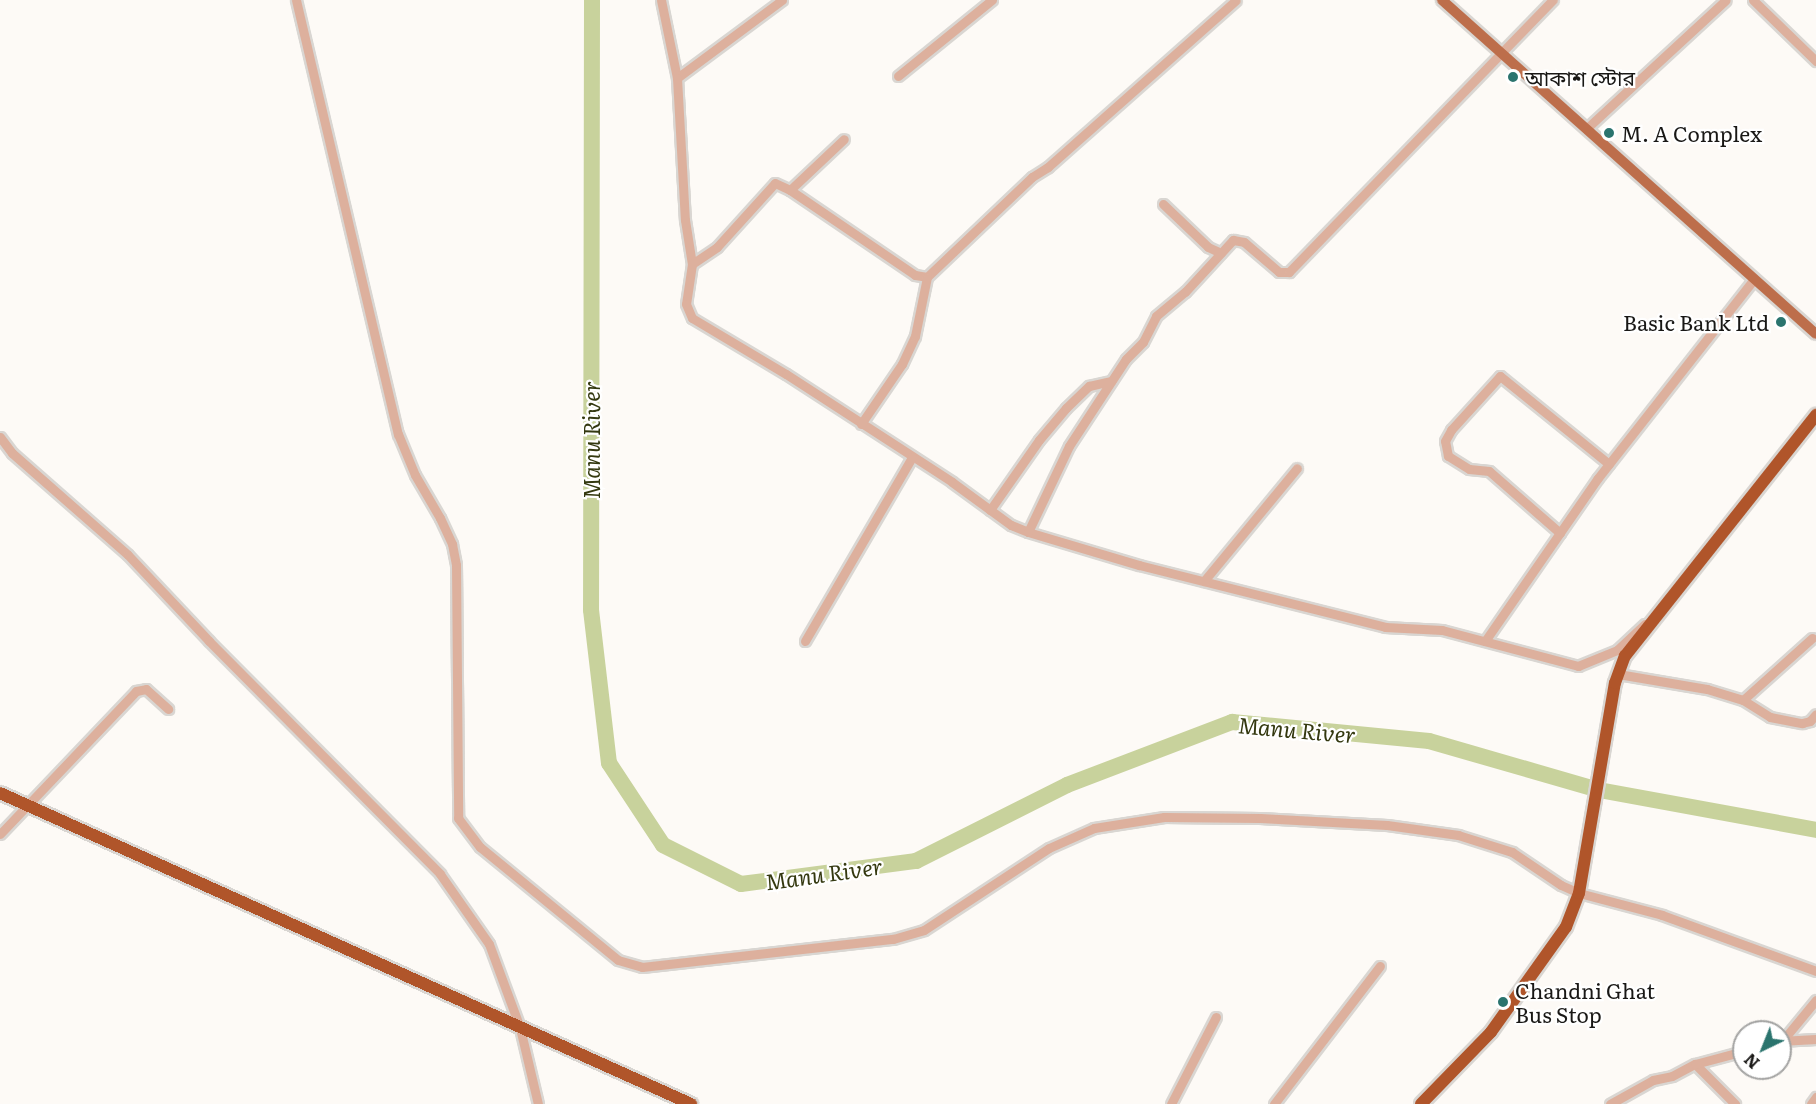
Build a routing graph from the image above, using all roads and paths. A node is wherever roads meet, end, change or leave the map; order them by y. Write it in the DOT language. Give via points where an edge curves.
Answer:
graph roads {
  1 [pos="296,0"];
  2 [pos="661,0"];
  3 [pos="782,0"];
  4 [pos="992,0"];
  5 [pos="1236,0"];
  6 [pos="1442,0"];
  7 [pos="1553,0"];
  8 [pos="1726,0"];
  9 [pos="1753,0"];
  10 [pos="1500,54"];
  11 [pos="1816,61"];
  12 [pos="898,76"];
  13 [pos="677,78"];
  14 [pos="1586,129"];
  15 [pos="844,139"];
  16 [pos="790,190"];
  17 [pos="1163,204"];
  18 [pos="1221,254"];
  19 [pos="692,264"];
  20 [pos="927,277"];
  21 [pos="1754,279"];
  22 [pos="1816,334"];
  23 [pos="1111,381"];
  24 [pos="1816,415"];
  25 [pos="861,424"];
  26 [pos="0,437"];
  27 [pos="912,456"];
  28 [pos="1609,464"];
  29 [pos="1297,468"];
  30 [pos="990,510"];
  31 [pos="1028,532"];
  32 [pos="1560,533"];
  33 [pos="1204,581"];
  34 [pos="1666,604"];
  35 [pos="1812,638"];
  36 [pos="805,641"];
  37 [pos="1485,641"];
  38 [pos="1617,678"];
  39 [pos="1743,700"];
  40 [pos="168,710"];
  41 [pos="1816,714"];
  42 [pos="0,793"];
  43 [pos="27,805"];
  44 [pos="0,834"];
  45 [pos="1579,893"];
  46 [pos="1380,966"];
  47 [pos="1816,971"];
  48 [pos="1816,1000"];
  49 [pos="1215,1017"];
  50 [pos="520,1028"];
  51 [pos="1792,1029"];
  52 [pos="1816,1039"];
  53 [pos="1792,1040"];
  54 [pos="1732,1054"];
  55 [pos="1695,1064"];
  56 [pos="1816,1098"];
  57 [pos="538,1104"];
  58 [pos="692,1104"];
  59 [pos="1171,1104"];
  60 [pos="1274,1104"];
  61 [pos="1421,1104"];
  62 [pos="1610,1104"];
  63 [pos="1735,1104"];
  64 [pos="1811,1104"];
  1 -- 45 [label="street" via="398,434 452,544 456,566 458,818 480,847 618,960 642,966 893,939 924,930 1049,848 1094,828 1164,817 1387,825 1458,835 1512,852"];
  2 -- 13 [label="street"];
  3 -- 13 [label="street"];
  4 -- 12 [label="street"];
  5 -- 20 [label="street" via="1032,177"];
  6 -- 10 [label="main road"];
  7 -- 10 [label="street"];
  8 -- 14 [label="street"];
  9 -- 11 [label="street"];
  10 -- 14 [label="main road"];
  10 -- 18 [label="street" via="1288,272 1279,272 1238,240 1233,240"];
  13 -- 19 [label="street"];
  14 -- 21 [label="main road"];
  15 -- 16 [label="street"];
  16 -- 19 [label="street" via="776,183 717,247"];
  16 -- 20 [label="street" via="915,275"];
  17 -- 18 [label="street" via="1208,247"];
  18 -- 23 [label="street" via="1156,316 1143,342"];
  19 -- 25 [label="street" via="686,304 692,318"];
  20 -- 25 [label="street" via="915,336 903,364"];
  21 -- 22 [label="main road"];
  21 -- 28 [label="street"];
  23 -- 30 [label="street" via="1089,386 1066,408 1038,440"];
  23 -- 31 [label="street" via="1069,446"];
  24 -- 34 [label="highway"];
  25 -- 27 [label="street"];
  26 -- 50 [label="street" via="12,453 128,555 440,874 489,944"];
  27 -- 30 [label="street"];
  27 -- 36 [label="street"];
  28 -- 32 [label="street"];
  28 -- 32 [label="street" via="1500,376 1451,430 1445,441 1448,456 1469,470 1489,471"];
  29 -- 33 [label="street"];
  30 -- 31 [label="street"];
  31 -- 33 [label="street"];
  32 -- 37 [label="street"];
  33 -- 37 [label="street" via="1385,627 1442,630"];
  34 -- 37 [label="street" via="1617,650 1578,666"];
  34 -- 38 [label="highway" via="1625,656"];
  35 -- 39 [label="street"];
  38 -- 39 [label="street" via="1707,689"];
  38 -- 45 [label="highway"];
  39 -- 41 [label="street" via="1770,717 1802,723"];
  40 -- 43 [label="street" via="146,689 136,691"];
  42 -- 43 [label="highway"];
  43 -- 44 [label="street"];
  43 -- 50 [label="highway"];
  45 -- 47 [label="street" via="1662,915"];
  45 -- 61 [label="highway" via="1566,927 1491,1032"];
  46 -- 60 [label="street"];
  48 -- 51 [label="street"];
  49 -- 59 [label="street"];
  50 -- 57 [label="street"];
  50 -- 58 [label="highway"];
  52 -- 53 [label="street"];
  54 -- 55 [label="street"];
  55 -- 62 [label="street" via="1633,1089"];
  55 -- 63 [label="street"];
  56 -- 64 [label="street"];
}
